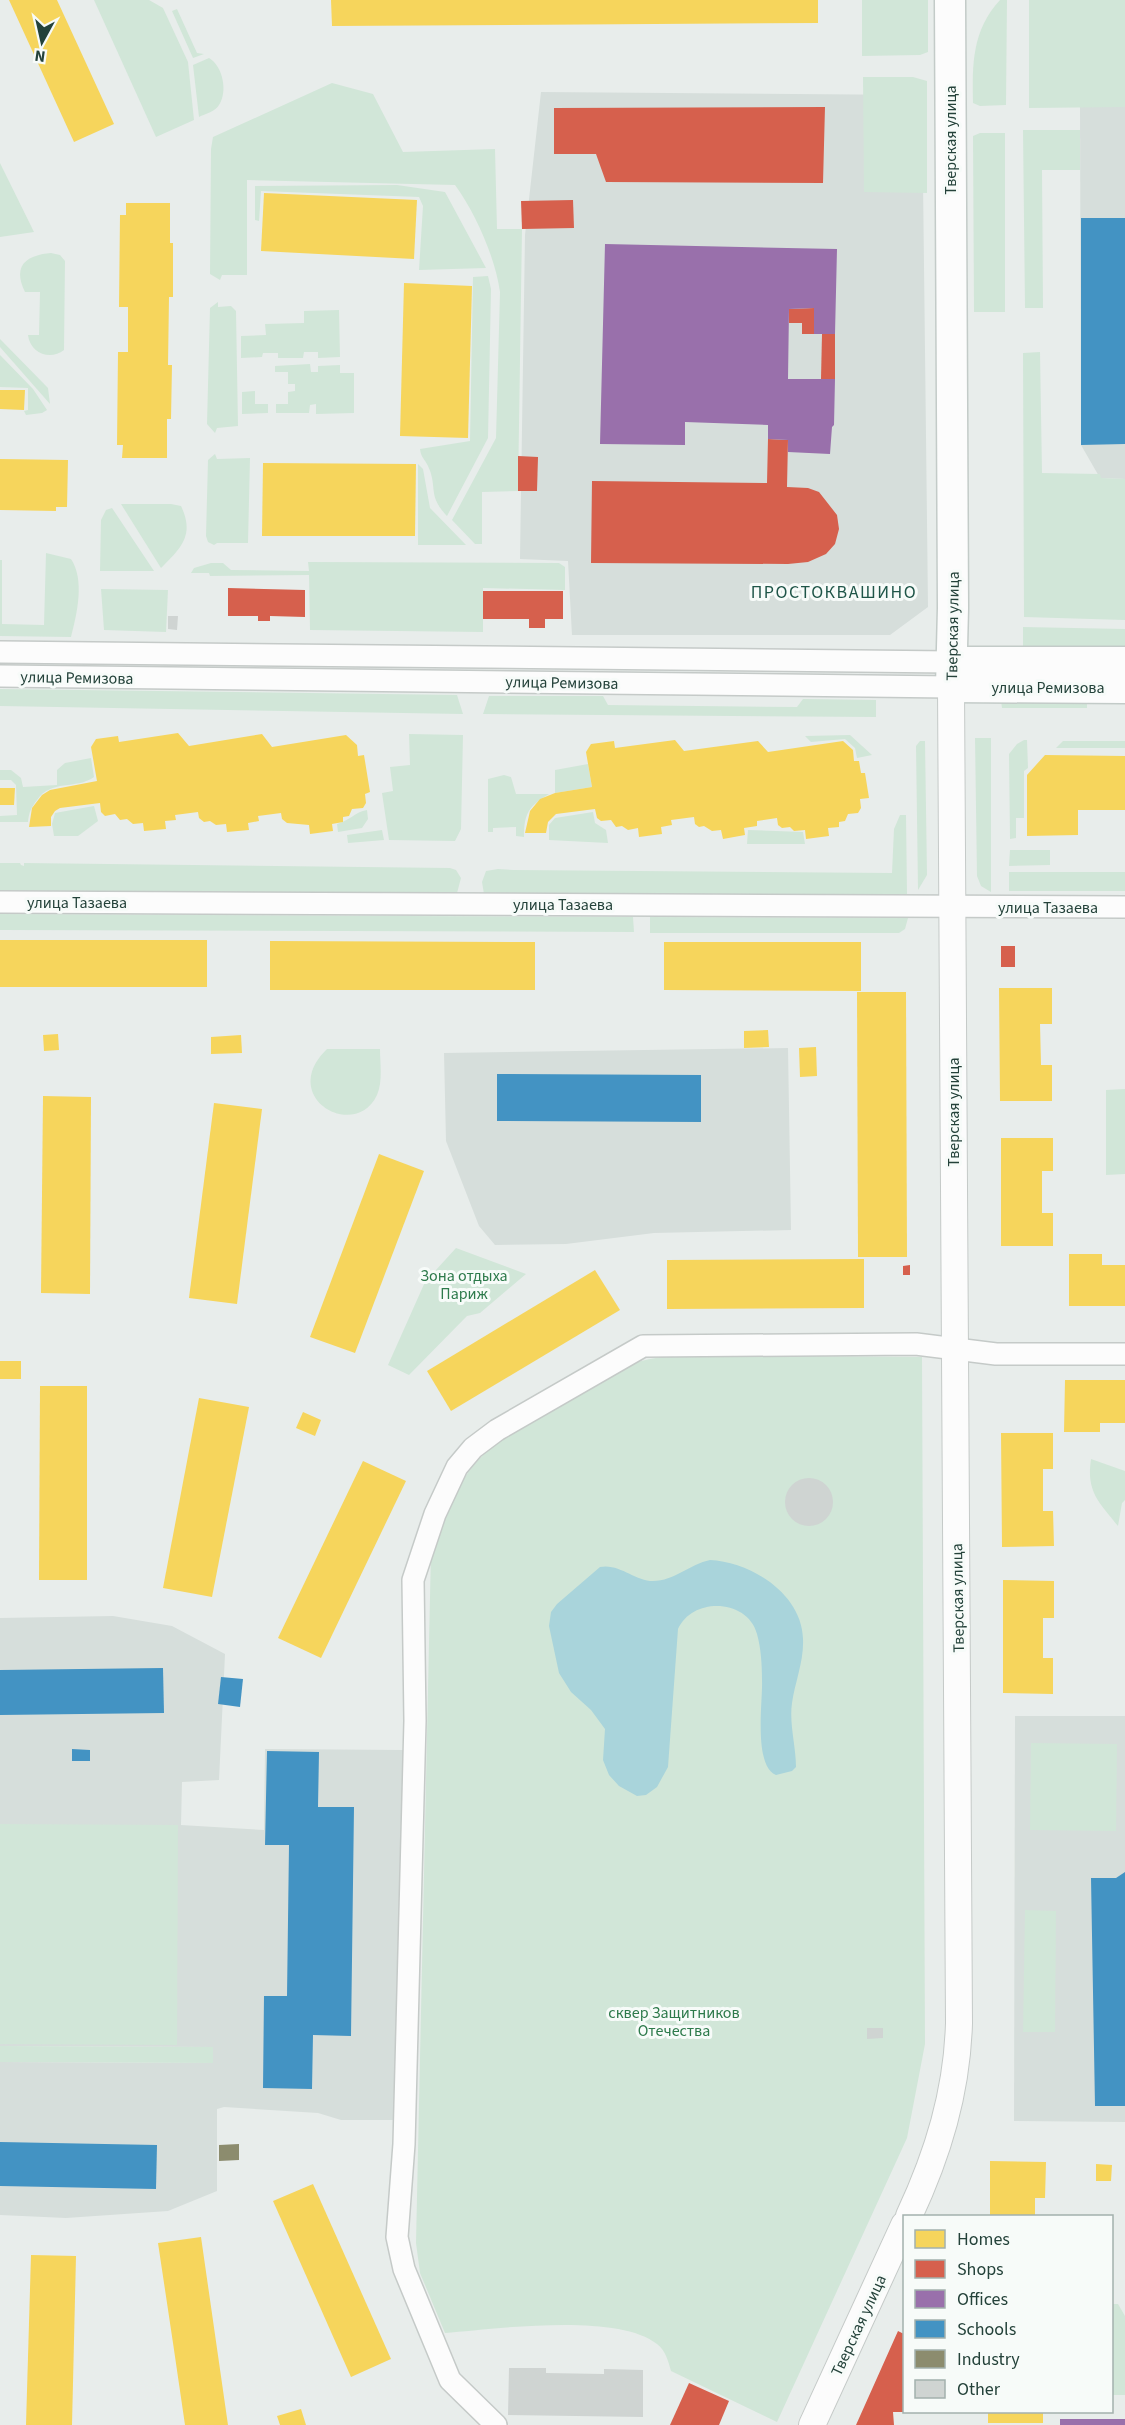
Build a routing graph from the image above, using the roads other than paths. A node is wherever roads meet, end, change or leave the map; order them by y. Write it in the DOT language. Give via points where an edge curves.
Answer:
graph roads {
  1 [pos="950,0"];
  2 [pos="0,652"];
  3 [pos="1125,662"];
  4 [pos="951,674"];
  5 [pos="0,676"];
  6 [pos="1125,688"];
  7 [pos="0,902"];
  8 [pos="952,906"];
  9 [pos="1125,907"];
  10 [pos="955,1349"];
  11 [pos="1125,1354"];
  12 [pos="910,2215"];
  13 [pos="903,2227"];
  14 [pos="496,2425"];
  15 [pos="812,2425"];
  1 -- 4 [label="main road, Тверская улица"];
  2 -- 4 [label="street, улица Ремизова"];
  3 -- 4 [label="main road, улица Ремизова"];
  4 -- 5 [label="street, улица Ремизова"];
  4 -- 6 [label="main road, улица Ремизова"];
  4 -- 8 [label="street, Тверская улица"];
  7 -- 8 [label="street, улица Тазаева"];
  8 -- 9 [label="street, улица Тазаева"];
  8 -- 10 [label="street, Тверская улица"];
  10 -- 11 [label="street" via="996,1354"];
  10 -- 12 [label="street, Тверская улица" via="958,2045 943,2130"];
  10 -- 14 [label="street" via="916,1344 643,1346 533,1408 473,1448 457,1467 435,1514 413,1580 416,1721 404,2144 397,2237 404,2269 450,2380"];
  13 -- 15 [label="street, Тверская улица"];
}
